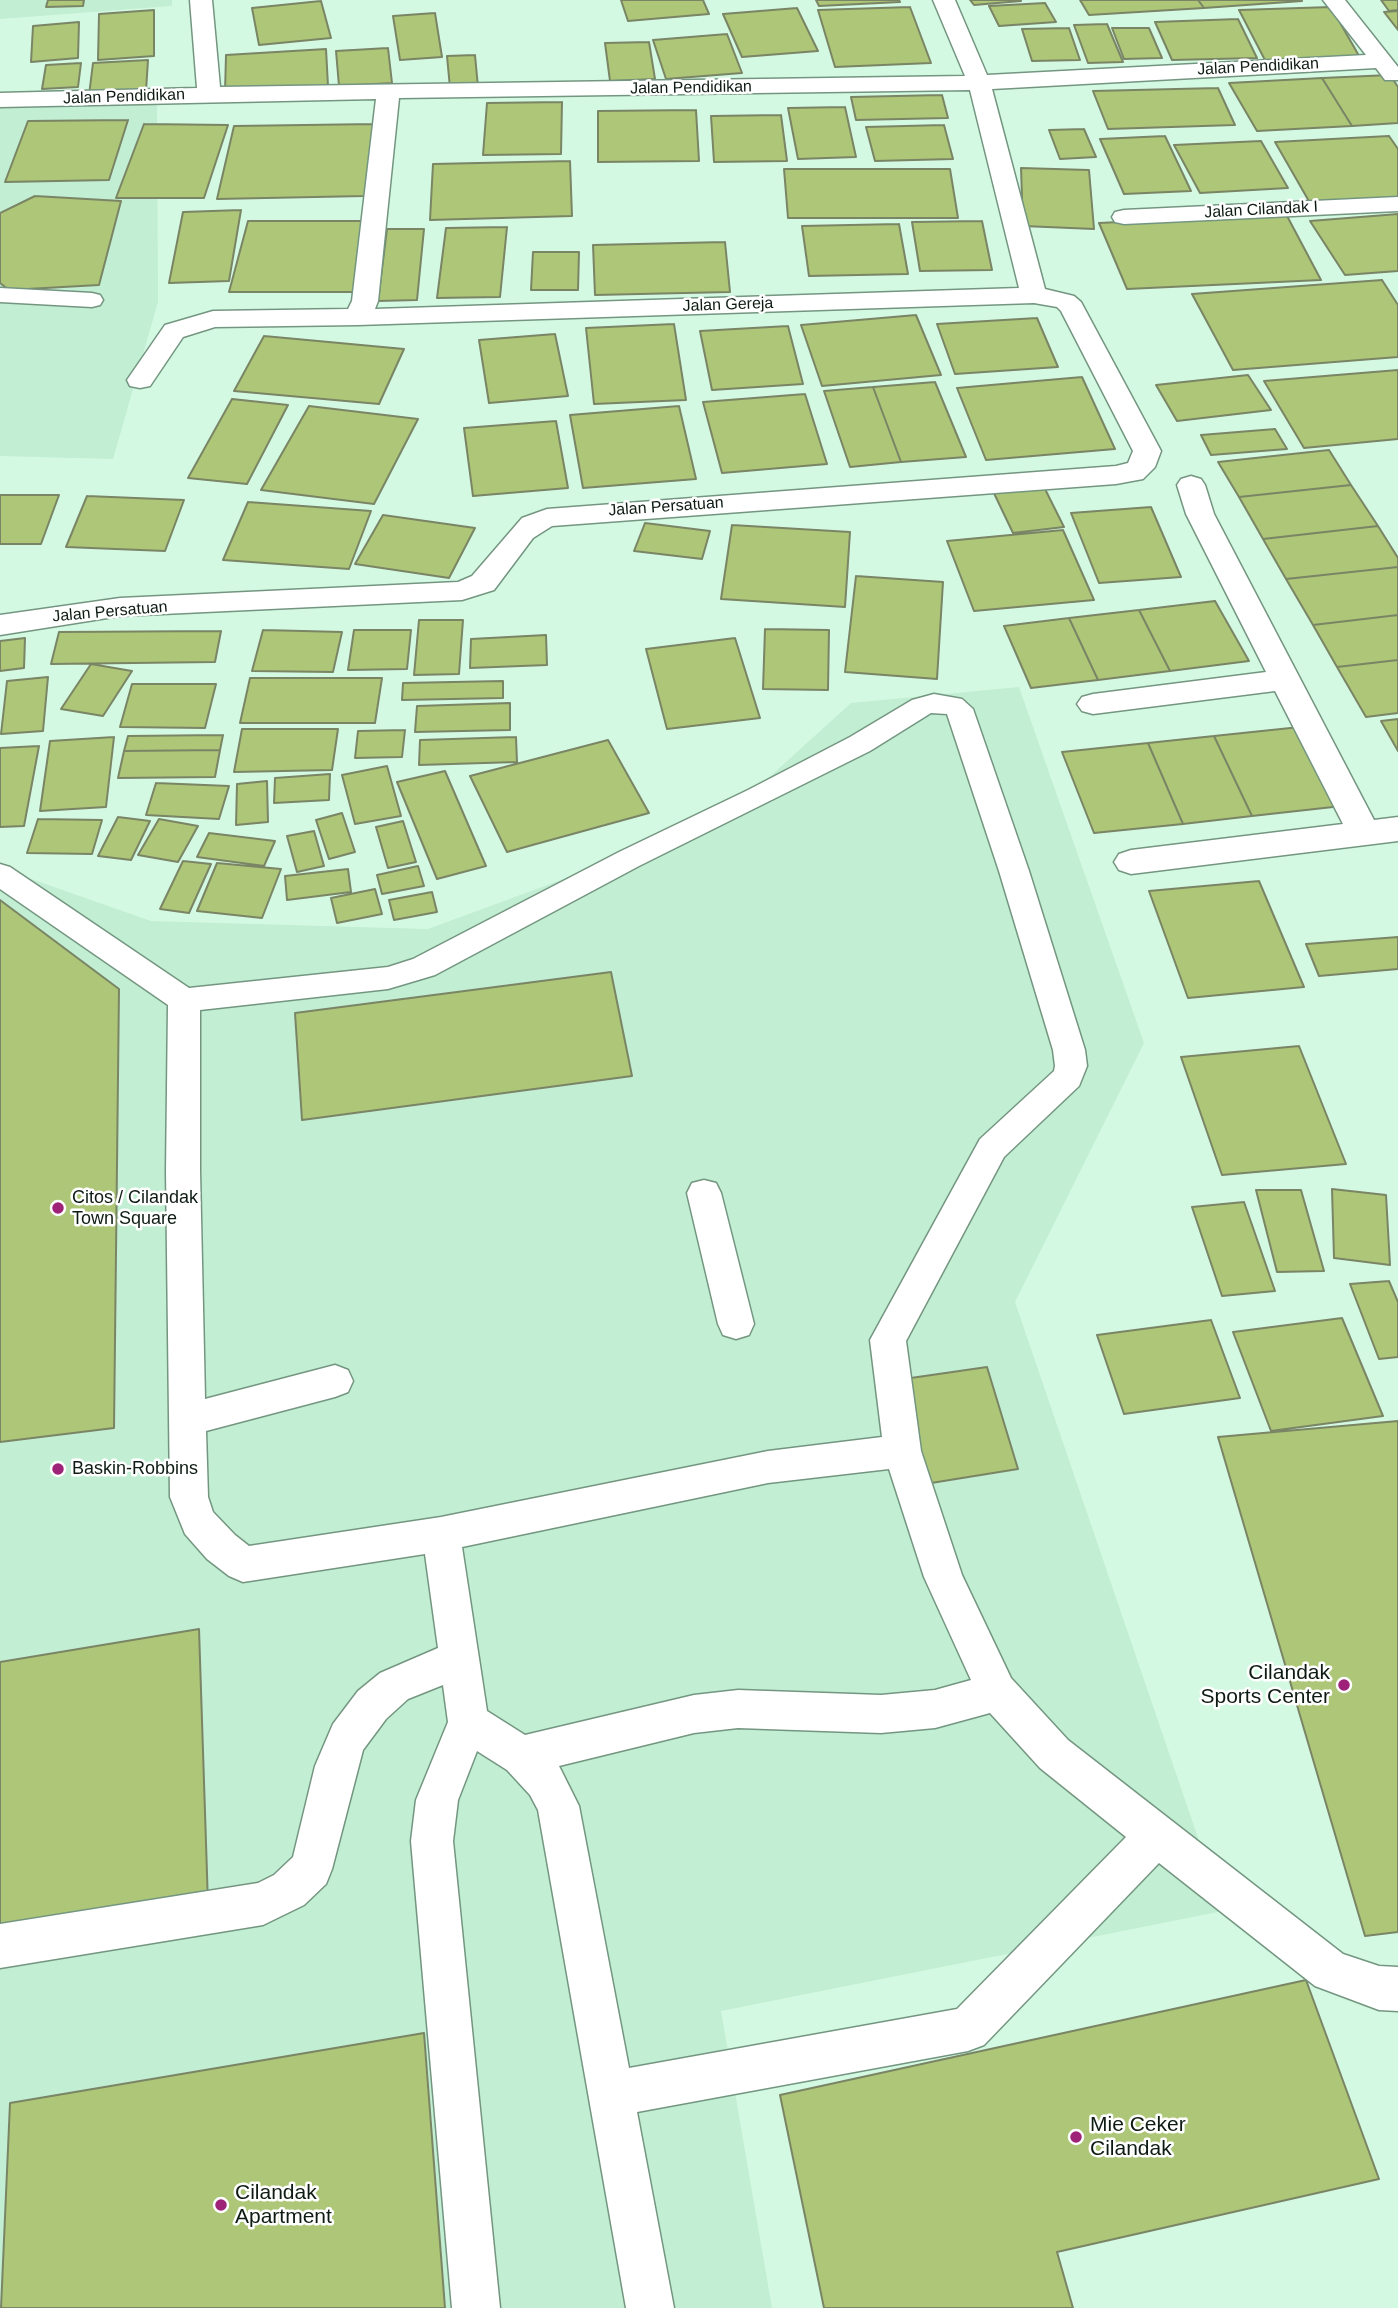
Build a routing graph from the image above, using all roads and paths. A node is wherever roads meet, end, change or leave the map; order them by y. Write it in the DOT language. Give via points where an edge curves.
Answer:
graph roads {
  1 [pos="201,0"];
  2 [pos="944,0"];
  3 [pos="1334,0"];
  4 [pos="1382,61"];
  5 [pos="1398,81"];
  6 [pos="979,82"];
  7 [pos="388,92"];
  8 [pos="209,94"];
  9 [pos="0,100"];
  10 [pos="1398,204"];
  11 [pos="1124,216"];
  12 [pos="0,295"];
  13 [pos="1034,295"];
  14 [pos="92,300"];
  15 [pos="358,317"];
  16 [pos="140,380"];
  17 [pos="1191,485"];
  18 [pos="0,625"];
  19 [pos="1283,680"];
  20 [pos="1093,704"];
  21 [pos="1398,829"];
  22 [pos="1364,832"];
  23 [pos="1131,862"];
  24 [pos="0,874"];
  25 [pos="184,1000"];
  26 [pos="704,1193"];
  27 [pos="736,1324"];
  28 [pos="335,1381"];
  29 [pos="187,1420"];
  30 [pos="902,1451"];
  31 [pos="441,1534"];
  32 [pos="460,1658"];
  33 [pos="997,1692"];
  34 [pos="468,1722"];
  35 [pos="521,1756"];
  36 [pos="1157,1835"];
  37 [pos="0,1946"];
  38 [pos="1398,1989"];
  39 [pos="610,2094"];
  40 [pos="477,2308"];
  41 [pos="650,2308"];
  1 -- 8 [label="street"];
  2 -- 6 [label="street"];
  3 -- 4 [label="street"];
  4 -- 5 [label="street"];
  4 -- 6 [label="street, Jalan Pendidikan"];
  6 -- 7 [label="street, Jalan Pendidikan"];
  6 -- 13 [label="street"];
  7 -- 8 [label="street, Jalan Pendidikan"];
  7 -- 15 [label="street" via="365,301"];
  8 -- 9 [label="street, Jalan Pendidikan"];
  10 -- 11 [label="street, Jalan Cilandak I"];
  12 -- 14 [label="lane"];
  13 -- 15 [label="street, Jalan Gereja"];
  13 -- 18 [label="street, Jalan Persatuan" via="1065,301 1072,307 1147,451 1141,467 1133,472 564,515 532,524 483,583 462,591 120,607"];
  15 -- 16 [label="street, Jalan Gereja" via="194,323 174,331"];
  17 -- 19 [label="street" via="1200,514"];
  19 -- 20 [label="street"];
  19 -- 22 [label="street"];
  21 -- 22 [label="street"];
  22 -- 23 [label="street"];
  24 -- 25 [label="lane"];
  25 -- 29 [label="lane"];
  25 -- 30 [label="lane" via="388,978 424,967 860,744 922,706 941,704 959,709 1014,872 1071,1066 1068,1077 992,1148 888,1340"];
  26 -- 27 [label="lane"];
  28 -- 29 [label="lane"];
  29 -- 31 [label="lane" via="188,1497 198,1522 243,1564"];
  30 -- 31 [label="lane" via="768,1467"];
  30 -- 33 [label="lane" via="943,1577"];
  31 -- 32 [label="lane"];
  32 -- 34 [label="lane"];
  32 -- 37 [label="lane" via="394,1686 372,1705 347,1738 311,1869 289,1890 263,1903"];
  33 -- 35 [label="lane" via="935,1709 881,1714 738,1709 694,1714"];
  33 -- 36 [label="lane" via="1054,1754"];
  34 -- 35 [label="lane"];
  34 -- 40 [label="lane" via="437,1800 432,1841"];
  35 -- 39 [label="lane" via="545,1781 558,1806"];
  36 -- 38 [label="lane" via="1330,1971 1379,1988"];
  36 -- 39 [label="lane" via="968,2029"];
  39 -- 41 [label="lane"];
}
